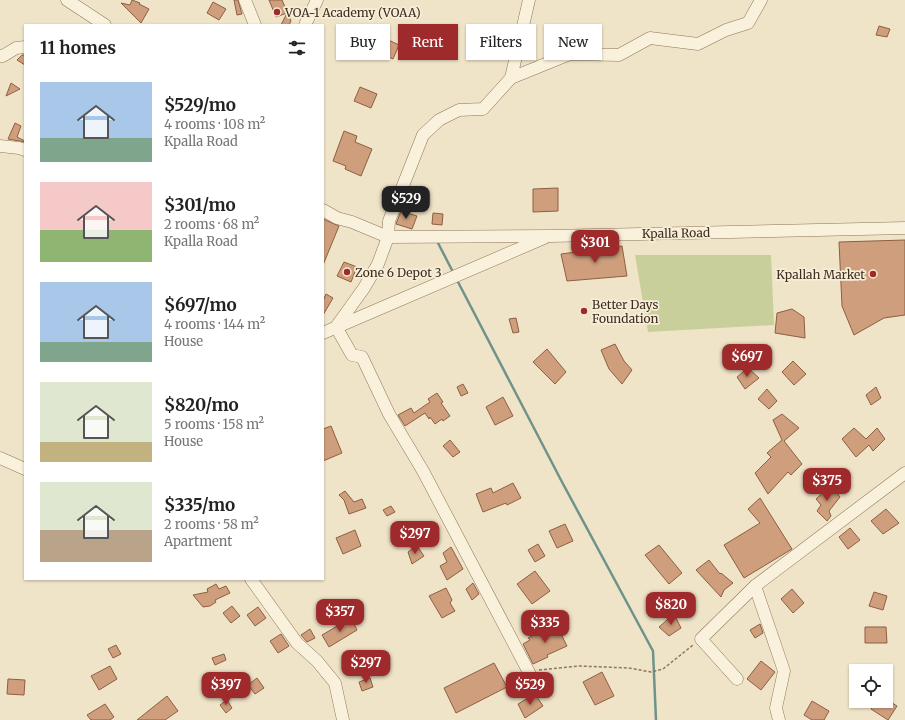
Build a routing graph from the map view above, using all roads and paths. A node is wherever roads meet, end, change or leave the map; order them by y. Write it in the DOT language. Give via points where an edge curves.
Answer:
graph roads {
  1 [pos="67,0"];
  2 [pos="245,0"];
  3 [pos="317,0"];
  4 [pos="529,0"];
  5 [pos="761,0"];
  6 [pos="103,24"];
  7 [pos="255,24"];
  8 [pos="305,24"];
  9 [pos="24,47"];
  10 [pos="0,56"];
  11 [pos="511,78"];
  12 [pos="0,146"];
  13 [pos="24,150"];
  14 [pos="324,211"];
  15 [pos="905,228"];
  16 [pos="550,236"];
  17 [pos="388,237"];
  18 [pos="336,327"];
  19 [pos="324,333"];
  20 [pos="0,458"];
  21 [pos="24,469"];
  22 [pos="905,473"];
  23 [pos="251,580"];
  24 [pos="755,586"];
  25 [pos="701,639"];
  26 [pos="530,676"];
  27 [pos="737,679"];
  28 [pos="344,720"];
  29 [pos="779,720"];
  1 -- 6 [label="street"];
  2 -- 7 [label="street"];
  3 -- 8 [label="street"];
  4 -- 11 [label="street"];
  5 -- 11 [label="street" via="748,23 726,30 698,44 650,38 619,55 570,54"];
  9 -- 10 [label="street"];
  11 -- 17 [label="street" via="483,109 459,110 439,120 424,135 389,221"];
  12 -- 13 [label="street"];
  14 -- 17 [label="street"];
  15 -- 16 [label="street, Kpalla Road"];
  16 -- 17 [label="street"];
  16 -- 18 [label="street, Kpalla Road"];
  17 -- 18 [label="street" via="378,264"];
  18 -- 19 [label="street, Kpalla Road"];
  18 -- 26 [label="street" via="352,355 362,357 389,414 423,471"];
  20 -- 21 [label="street"];
  22 -- 24 [label="street"];
  23 -- 28 [label="street" via="297,643 318,660 335,683"];
  24 -- 25 [label="street"];
  24 -- 29 [label="street" via="784,671 776,708"];
  25 -- 26 [label="path" via="663,669 651,672 629,668 579,666"];
  25 -- 27 [label="street"];
}
